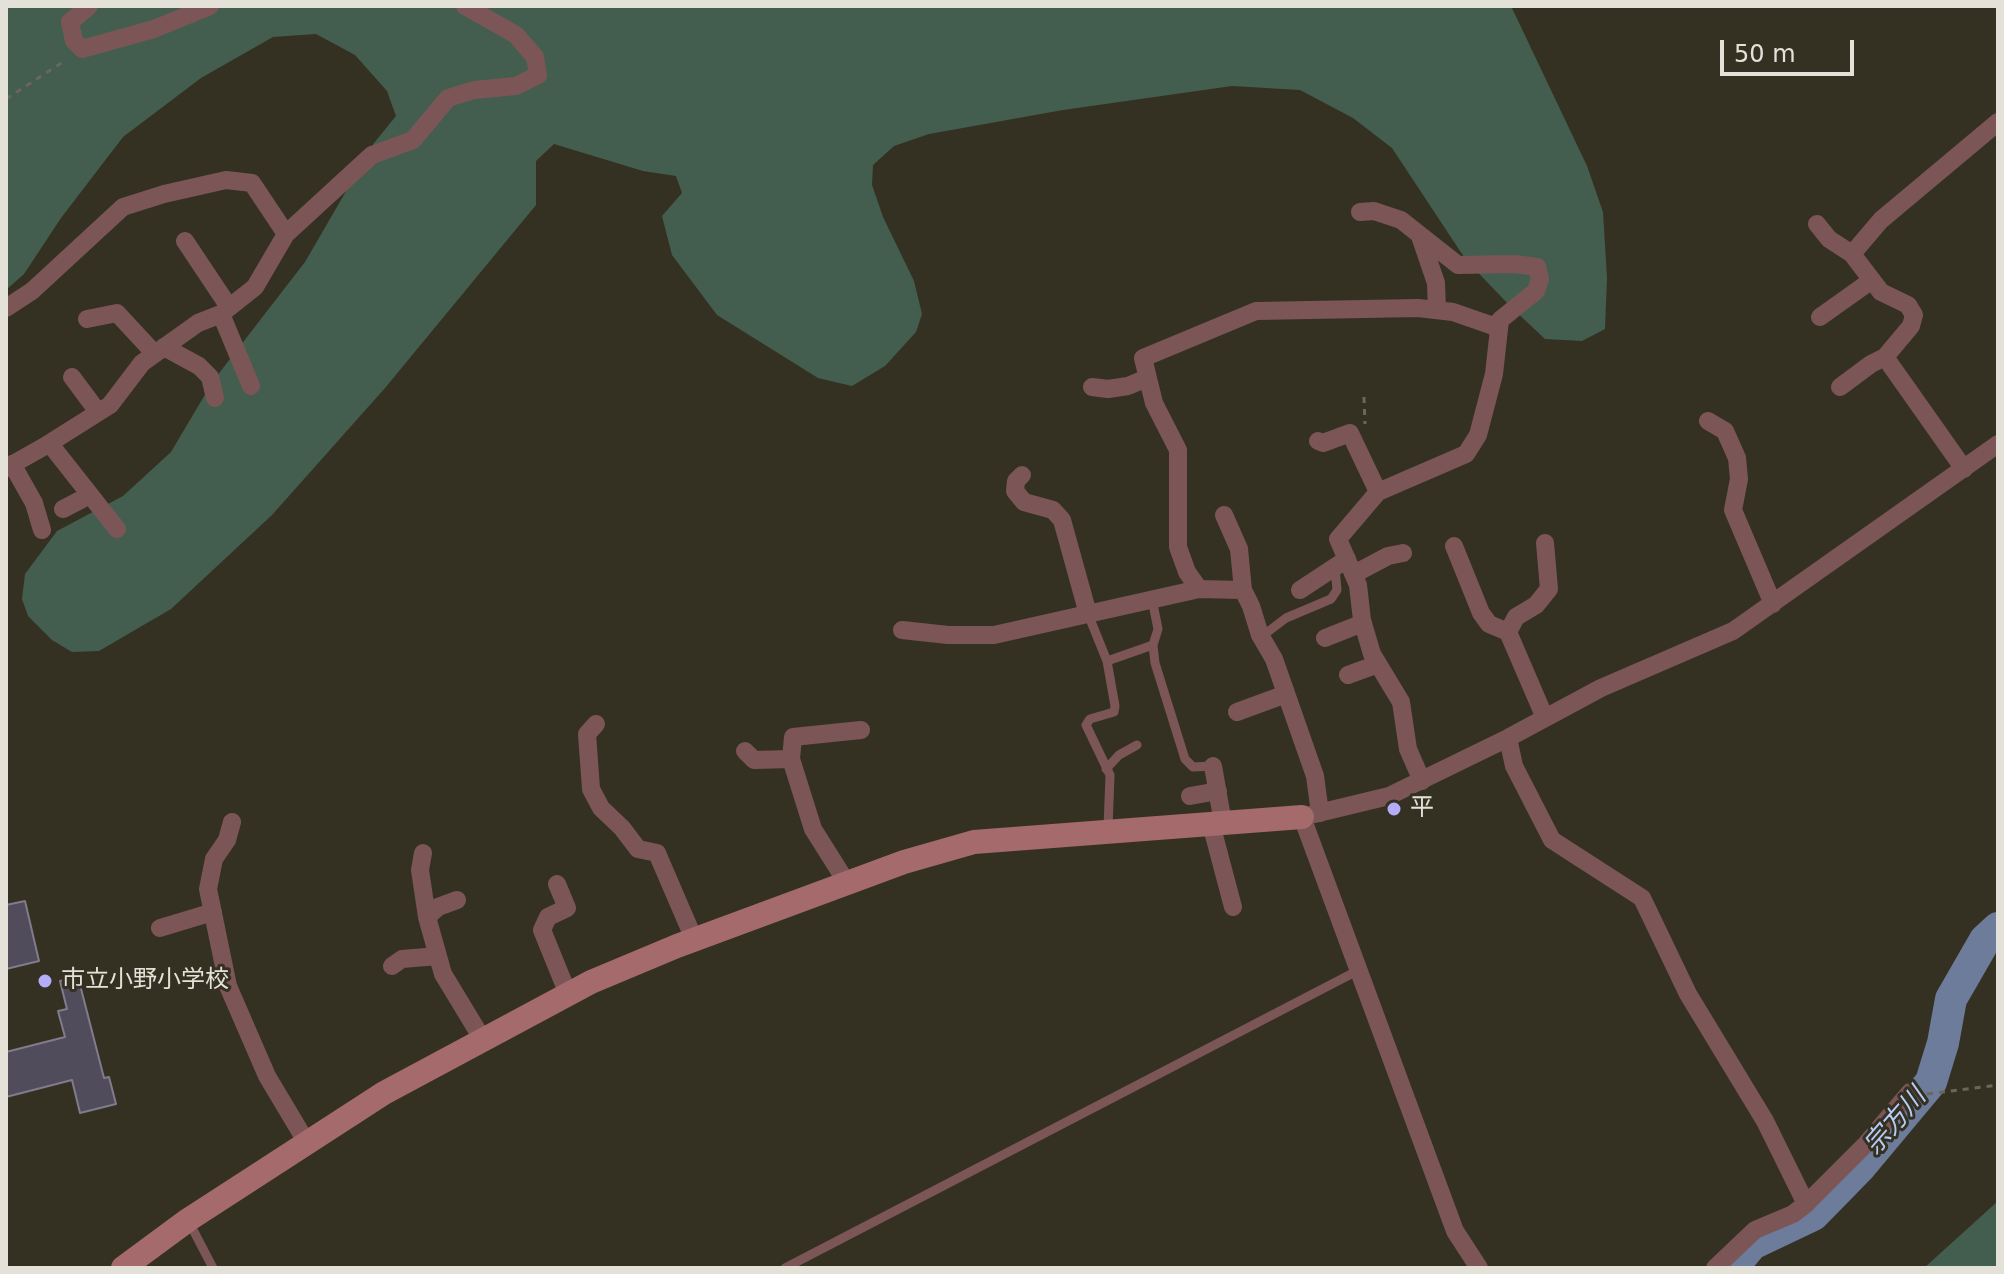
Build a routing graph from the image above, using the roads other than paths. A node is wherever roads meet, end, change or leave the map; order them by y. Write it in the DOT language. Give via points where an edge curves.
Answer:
graph roads {
  1 [pos="89,6"];
  2 [pos="210,6"];
  3 [pos="465,6"];
  4 [pos="1998,122"];
  5 [pos="1360,212"];
  6 [pos="1817,224"];
  7 [pos="286,234"];
  8 [pos="1419,234"];
  9 [pos="185,241"];
  10 [pos="1852,254"];
  11 [pos="1872,280"];
  12 [pos="6,308"];
  13 [pos="225,310"];
  14 [pos="1437,310"];
  15 [pos="1820,317"];
  16 [pos="87,319"];
  17 [pos="1499,328"];
  18 [pos="160,350"];
  19 [pos="1885,357"];
  20 [pos="72,377"];
  21 [pos="1147,378"];
  22 [pos="251,386"];
  23 [pos="1092,387"];
  24 [pos="1840,387"];
  25 [pos="215,398"];
  26 [pos="98,412"];
  27 [pos="1708,421"];
  28 [pos="1318,441"];
  29 [pos="50,444"];
  30 [pos="1998,444"];
  31 [pos="9,466"];
  32 [pos="1964,469"];
  33 [pos="1022,475"];
  34 [pos="1378,492"];
  35 [pos="90,495"];
  36 [pos="63,509"];
  37 [pos="1224,515"];
  38 [pos="117,529"];
  39 [pos="42,530"];
  40 [pos="1545,543"];
  41 [pos="1454,546"];
  42 [pos="1403,553"];
  43 [pos="1345,567"];
  44 [pos="1199,589"];
  45 [pos="1243,590"];
  46 [pos="1300,590"];
  47 [pos="1152,599"];
  48 [pos="1773,604"];
  49 [pos="1088,614"];
  50 [pos="1363,623"];
  51 [pos="902,630"];
  52 [pos="1508,632"];
  53 [pos="1261,637"];
  54 [pos="1325,638"];
  55 [pos="1153,645"];
  56 [pos="1107,661"];
  57 [pos="1378,664"];
  58 [pos="1348,675"];
  59 [pos="1286,694"];
  60 [pos="1237,712"];
  61 [pos="1545,718"];
  62 [pos="596,724"];
  63 [pos="861,730"];
  64 [pos="1508,738"];
  65 [pos="1137,745"];
  66 [pos="745,751"];
  67 [pos="791,759"];
  68 [pos="1213,766"];
  69 [pos="1106,769"];
  70 [pos="1422,781"];
  71 [pos="1218,791"];
  72 [pos="1190,796"];
  73 [pos="1311,815"];
  74 [pos="232,822"];
  75 [pos="1217,824"];
  76 [pos="1108,832"];
  77 [pos="423,853"];
  78 [pos="847,883"];
  79 [pos="557,884"];
  80 [pos="457,900"];
  81 [pos="1233,907"];
  82 [pos="213,912"];
  83 [pos="427,917"];
  84 [pos="160,928"];
  85 [pos="694,939"];
  86 [pos="438,956"];
  87 [pos="392,966"];
  88 [pos="1357,971"];
  89 [pos="568,994"];
  90 [pos="483,1040"];
  91 [pos="1910,1092"];
  92 [pos="307,1143"];
  93 [pos="1806,1204"];
  94 [pos="188,1220"];
  95 [pos="123,1268"];
  96 [pos="213,1268"];
  97 [pos="785,1268"];
  98 [pos="1479,1268"];
  99 [pos="1715,1268"];
  1 -- 2 [label="street" via="70,22 74,41 82,49"];
  3 -- 7 [label="street" via="516,35 535,57 538,75 516,86 448,98 413,140 372,155"];
  4 -- 10 [label="street" via="1881,220"];
  5 -- 8 [label="street" via="1401,220"];
  6 -- 10 [label="street"];
  7 -- 12 [label="street" via="252,183 226,180 164,194 123,207 32,291"];
  7 -- 13 [label="street" via="255,287"];
  8 -- 14 [label="street" via="1436,283"];
  8 -- 17 [label="street" via="1458,265 1537,267 1536,291 1500,320"];
  9 -- 13 [label="street"];
  10 -- 11 [label="street"];
  11 -- 15 [label="street"];
  11 -- 19 [label="street" via="1914,315"];
  13 -- 18 [label="street"];
  13 -- 22 [label="street"];
  14 -- 17 [label="street"];
  14 -- 21 [label="street" via="1256,311 1143,358"];
  16 -- 18 [label="street" via="117,313"];
  17 -- 34 [label="street" via="1494,374 1478,435 1466,454"];
  18 -- 25 [label="street" via="199,366 210,377"];
  18 -- 26 [label="street"];
  19 -- 24 [label="street"];
  19 -- 32 [label="street"];
  20 -- 26 [label="street"];
  21 -- 23 [label="street" via="1128,386"];
  21 -- 44 [label="street" via="1178,450 1178,547"];
  26 -- 29 [label="street"];
  27 -- 48 [label="street" via="1725,431 1737,458 1733,510"];
  28 -- 34 [label="street" via="1350,433"];
  29 -- 31 [label="street"];
  29 -- 35 [label="street"];
  30 -- 32 [label="street"];
  31 -- 39 [label="street" via="34,503"];
  32 -- 48 [label="street"];
  33 -- 49 [label="street" via="1015,491 1024,502 1053,510 1062,520"];
  34 -- 43 [label="street" via="1338,539"];
  35 -- 36 [label="street"];
  35 -- 38 [label="street"];
  37 -- 45 [label="street" via="1239,549"];
  40 -- 52 [label="street" via="1549,589 1516,617"];
  41 -- 52 [label="street" via="1481,613 1489,624"];
  42 -- 43 [label="street"];
  43 -- 46 [label="street"];
  43 -- 50 [label="street" via="1358,585"];
  43 -- 53 [label="lane" via="1331,599 1286,618"];
  44 -- 45 [label="street"];
  44 -- 47 [label="street"];
  45 -- 53 [label="street"];
  47 -- 49 [label="street"];
  47 -- 55 [label="lane" via="1158,629"];
  48 -- 61 [label="street" via="1733,631"];
  49 -- 51 [label="street" via="994,635"];
  49 -- 56 [label="lane"];
  50 -- 54 [label="street"];
  50 -- 57 [label="street"];
  52 -- 61 [label="street"];
  53 -- 59 [label="street"];
  55 -- 56 [label="lane"];
  55 -- 68 [label="lane" via="1185,759 1193,767"];
  56 -- 69 [label="lane" via="1114,712 1086,725"];
  57 -- 58 [label="street"];
  57 -- 70 [label="street" via="1401,702 1408,749"];
  59 -- 60 [label="street"];
  59 -- 73 [label="street" via="1315,776"];
  61 -- 64 [label="street"];
  62 -- 85 [label="street" via="587,734 591,789 638,849 657,853"];
  63 -- 67 [label="street" via="793,737"];
  64 -- 70 [label="street"];
  64 -- 93 [label="street" via="1514,766 1552,840 1642,898 1688,994 1765,1121"];
  65 -- 69 [label="lane"];
  66 -- 67 [label="street" via="754,760"];
  67 -- 78 [label="street" via="813,829"];
  68 -- 71 [label="street"];
  69 -- 76 [label="lane"];
  70 -- 73 [label="street" via="1389,796"];
  71 -- 72 [label="street"];
  71 -- 75 [label="street"];
  73 -- 75 [label="street"];
  73 -- 88 [label="street"];
  74 -- 82 [label="street" via="214,859 208,889"];
  75 -- 76 [label="street"];
  75 -- 81 [label="street"];
  76 -- 78 [label="street" via="974,842"];
  77 -- 83 [label="street" via="420,870"];
  78 -- 85 [label="street"];
  79 -- 89 [label="street" via="567,908 548,917 542,930"];
  80 -- 83 [label="street"];
  82 -- 84 [label="street"];
  82 -- 92 [label="street" via="228,986 267,1076"];
  83 -- 86 [label="street"];
  85 -- 89 [label="street"];
  86 -- 87 [label="street" via="402,959"];
  86 -- 90 [label="street" via="443,974"];
  88 -- 97 [label="lane"];
  88 -- 98 [label="street" via="1455,1231"];
  89 -- 90 [label="street"];
  90 -- 92 [label="street" via="384,1093"];
  91 -- 93 [label="street"];
  92 -- 94 [label="street"];
  93 -- 99 [label="street" via="1755,1230"];
  94 -- 95 [label="street"];
  94 -- 96 [label="lane"];
}
